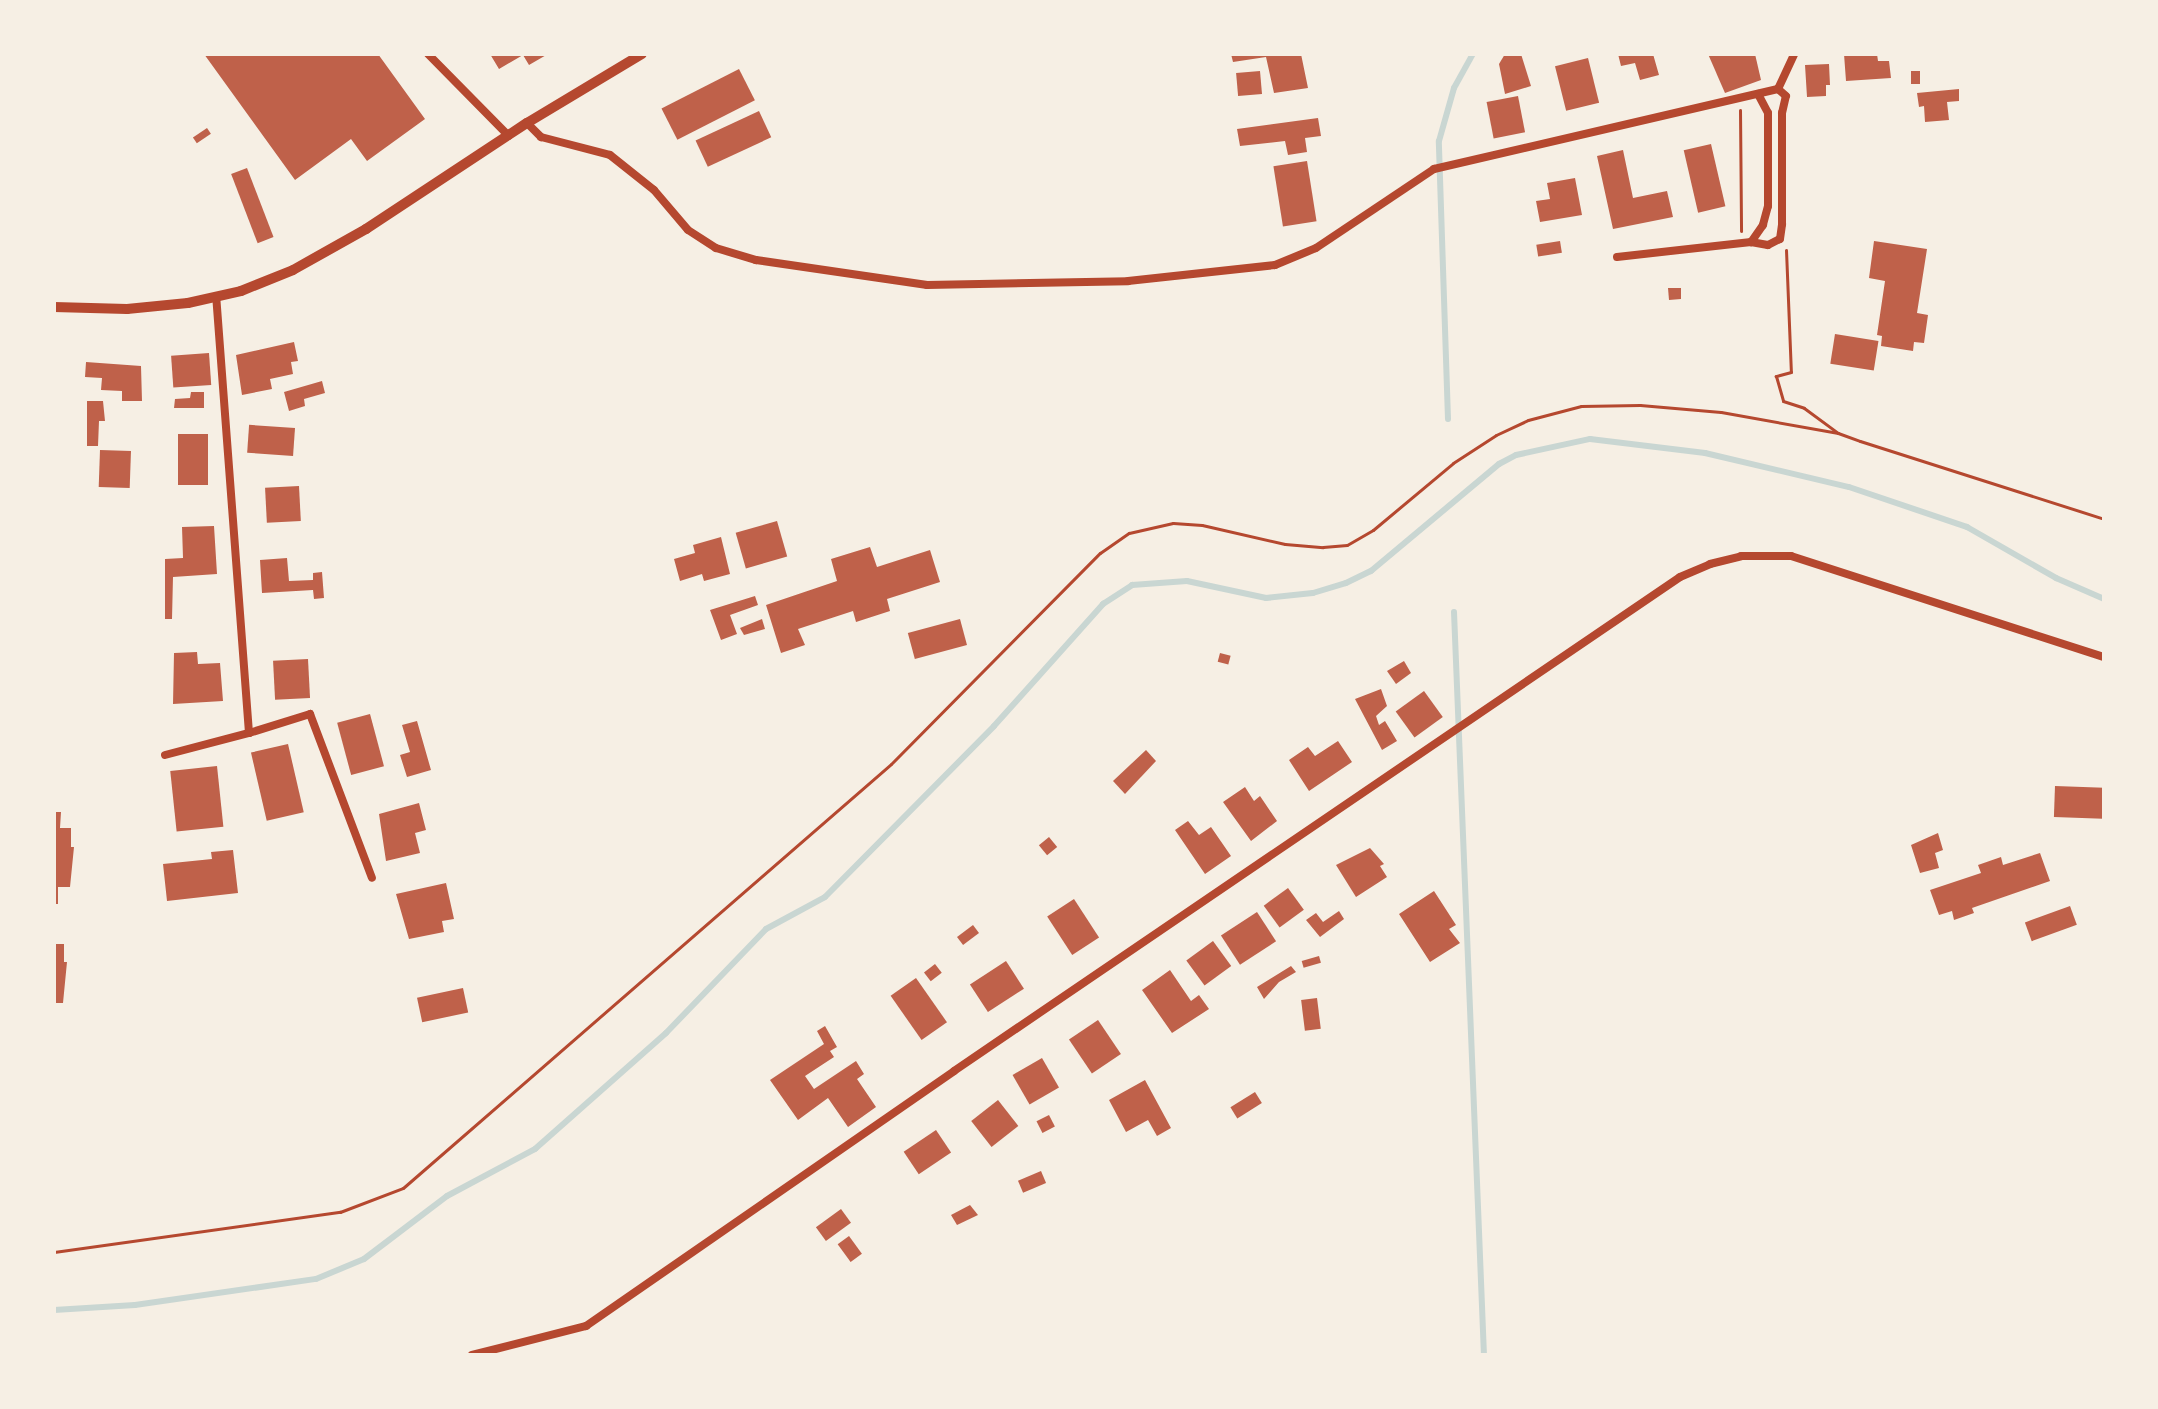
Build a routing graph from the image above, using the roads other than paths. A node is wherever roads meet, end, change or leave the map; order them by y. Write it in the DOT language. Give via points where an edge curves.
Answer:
graph roads {
  1 [pos="428,54"];
  2 [pos="642,54"];
  3 [pos="1794,54"];
  4 [pos="1778,89"];
  5 [pos="1758,94"];
  6 [pos="527,123"];
  7 [pos="509,136"];
  8 [pos="1751,242"];
  9 [pos="1617,257"];
  10 [pos="216,298"];
  11 [pos="54,307"];
  12 [pos="2104,657"];
  13 [pos="249,733"];
  14 [pos="165,755"];
  15 [pos="372,878"];
  16 [pos="472,1355"];
  1 -- 7 [label="street"];
  2 -- 6 [label="street"];
  3 -- 4 [label="street"];
  4 -- 5 [label="street"];
  4 -- 8 [label="street" via="1786,96 1780,239 1768,245"];
  5 -- 6 [label="street" via="1434,169 1316,248 1275,265 1128,281 927,285 789,266 716,248 688,230 621,162 596,149 541,137"];
  5 -- 8 [label="street" via="1768,113 1768,206"];
  6 -- 7 [label="street"];
  7 -- 10 [label="street" via="328,252"];
  8 -- 9 [label="street"];
  10 -- 11 [label="street" via="127,309"];
  10 -- 13 [label="street"];
  12 -- 16 [label="street" via="1791,556 1741,556 1680,577 586,1326"];
  13 -- 14 [label="street"];
  13 -- 15 [label="street" via="310,714"];
}
